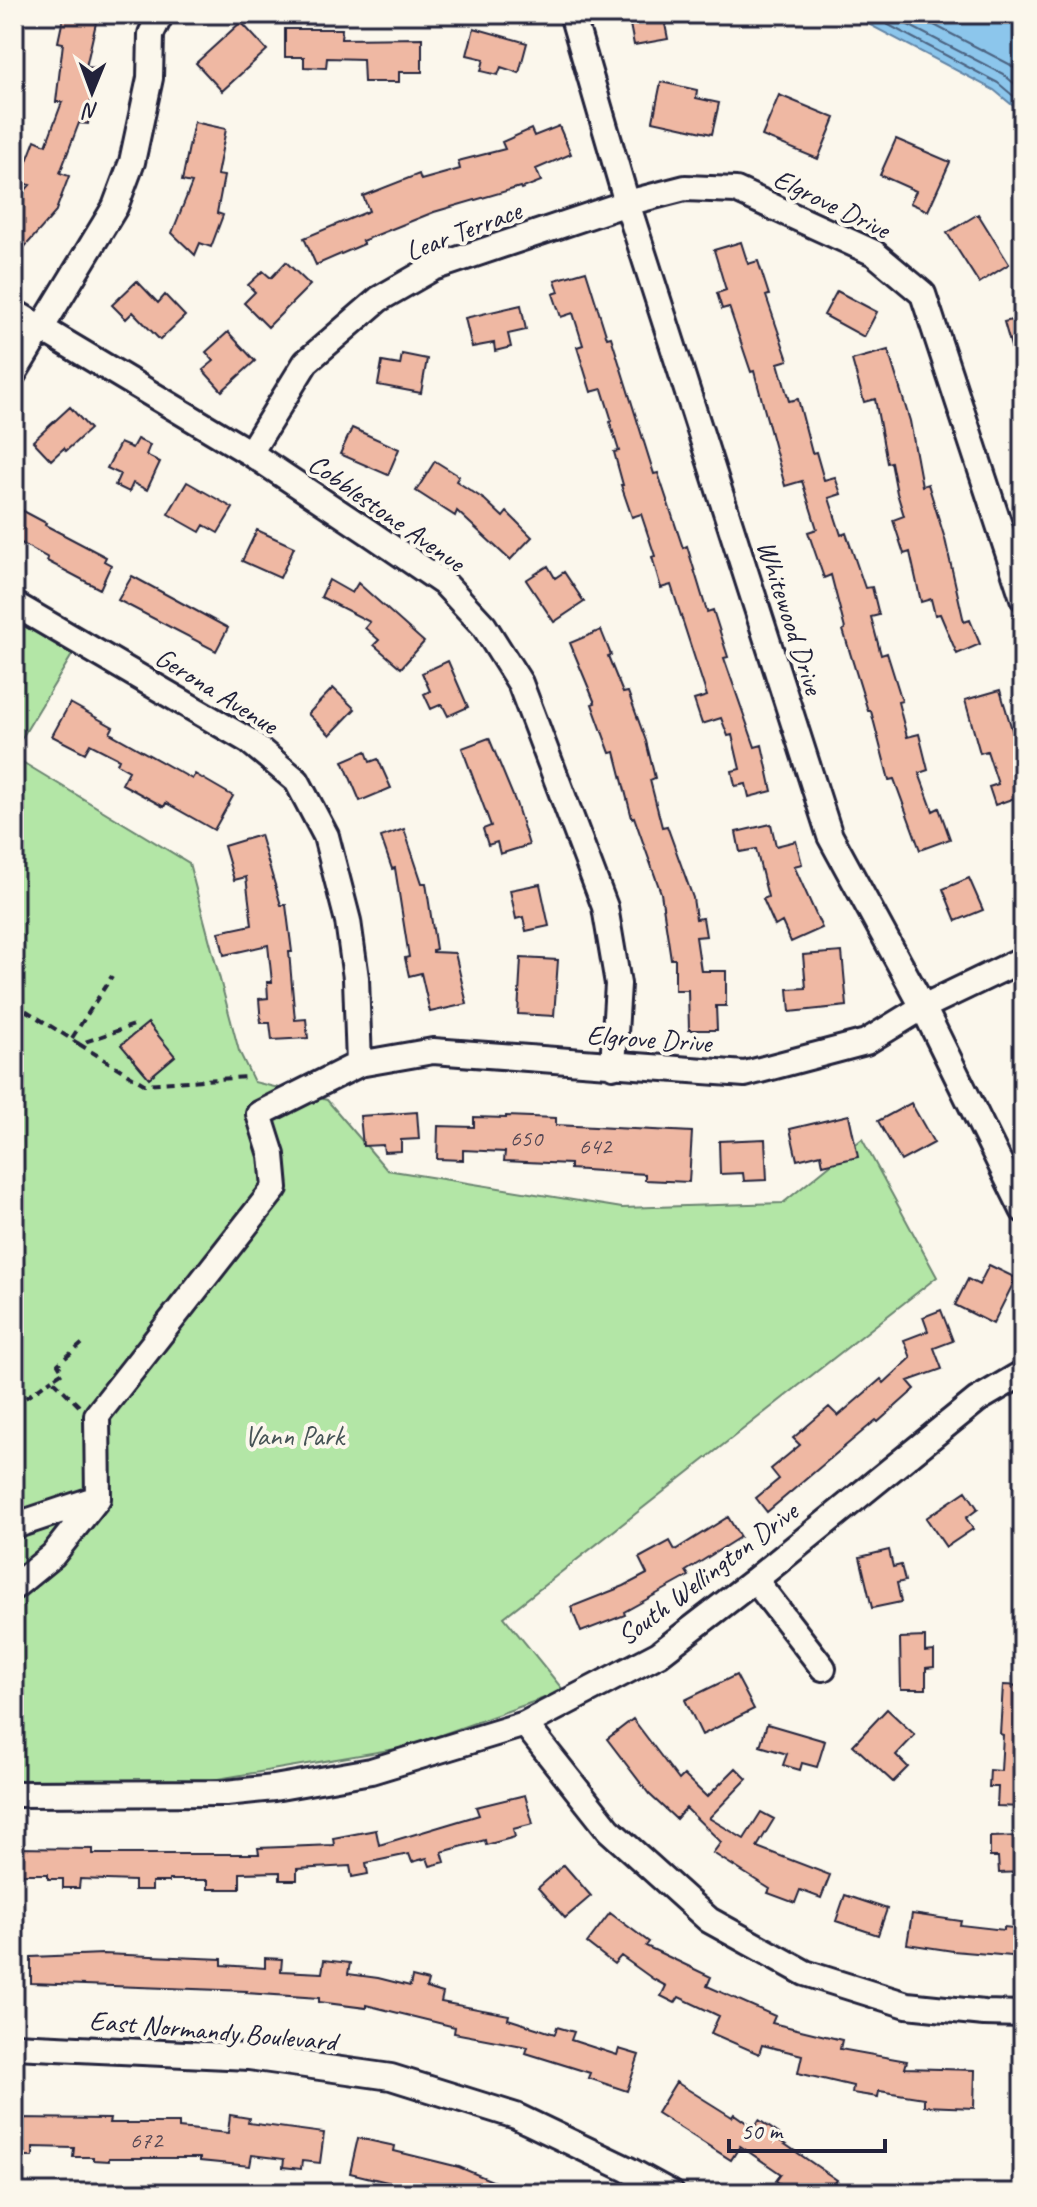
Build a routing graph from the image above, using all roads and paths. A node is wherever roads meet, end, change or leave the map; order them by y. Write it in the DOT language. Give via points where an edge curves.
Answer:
graph roads {
  1 [pos="161,14"];
  2 [pos="572,14"];
  3 [pos="627,203"];
  4 [pos="14,312"];
  5 [pos="42,329"];
  6 [pos="14,373"];
  7 [pos="250,453"];
  8 [pos="1023,598"];
  9 [pos="14,604"];
  10 [pos="1023,959"];
  11 [pos="112,976"];
  12 [pos="14,1003"];
  13 [pos="923,1007"];
  14 [pos="137,1024"];
  15 [pos="72,1038"];
  16 [pos="79,1044"];
  17 [pos="359,1064"];
  18 [pos="613,1066"];
  19 [pos="247,1077"];
  20 [pos="1023,1210"];
  21 [pos="83,1343"];
  22 [pos="1023,1373"];
  23 [pos="52,1379"];
  24 [pos="14,1406"];
  25 [pos="79,1406"];
  26 [pos="98,1498"];
  27 [pos="14,1526"];
  28 [pos="755,1580"];
  29 [pos="14,1587"];
  30 [pos="823,1668"];
  31 [pos="525,1724"];
  32 [pos="14,1794"];
  33 [pos="1023,2014"];
  34 [pos="14,2046"];
  35 [pos="671,2193"];
  1 -- 5 [label="street" via="151,34 150,78 132,162 115,207"];
  2 -- 3 [label="street, Whitewood Drive"];
  3 -- 7 [label="street, Lear Terrace" via="433,268 379,299 306,362"];
  3 -- 8 [label="street, Elgrove Drive" via="685,188 736,190 874,253 923,294"];
  3 -- 13 [label="street, Whitewood Drive" via="830,836"];
  4 -- 5 [label="street, Cobblestone Avenue"];
  5 -- 6 [label="street"];
  5 -- 7 [label="street, Cobblestone Avenue"];
  7 -- 18 [label="street, Cobblestone Avenue" via="445,584 484,626 520,683 605,907 618,984"];
  9 -- 17 [label="street, Gerona Avenue" via="249,741 297,781 326,836 348,921"];
  10 -- 13 [label="street, Elgrove Drive"];
  11 -- 15 [label="path"];
  12 -- 15 [label="path"];
  13 -- 18 [label="street, Elgrove Drive" via="866,1042 745,1074"];
  13 -- 20 [label="street, Whitewood Drive"];
  14 -- 16 [label="path"];
  15 -- 16 [label="path"];
  16 -- 19 [label="path" via="144,1084"];
  17 -- 18 [label="street, Elgrove Drive" via="433,1051"];
  17 -- 26 [label="street, Elgrove Drive" via="259,1114 272,1155 275,1188 97,1415"];
  21 -- 23 [label="path" via="58,1364 63,1372"];
  22 -- 28 [label="street, South Wellington Drive" via="977,1400"];
  23 -- 24 [label="path"];
  23 -- 25 [label="path"];
  26 -- 27 [label="street"];
  26 -- 29 [label="street" via="53,1555"];
  28 -- 30 [label="street"];
  28 -- 31 [label="street, South Wellington Drive" via="659,1654"];
  31 -- 32 [label="street, South Wellington Drive" via="371,1771 274,1788"];
  31 -- 33 [label="street" via="609,1830 709,1920 805,1973 907,2005"];
  34 -- 35 [label="street, East Normandy Boulevard" via="249,2057 391,2077 516,2116"];
}
